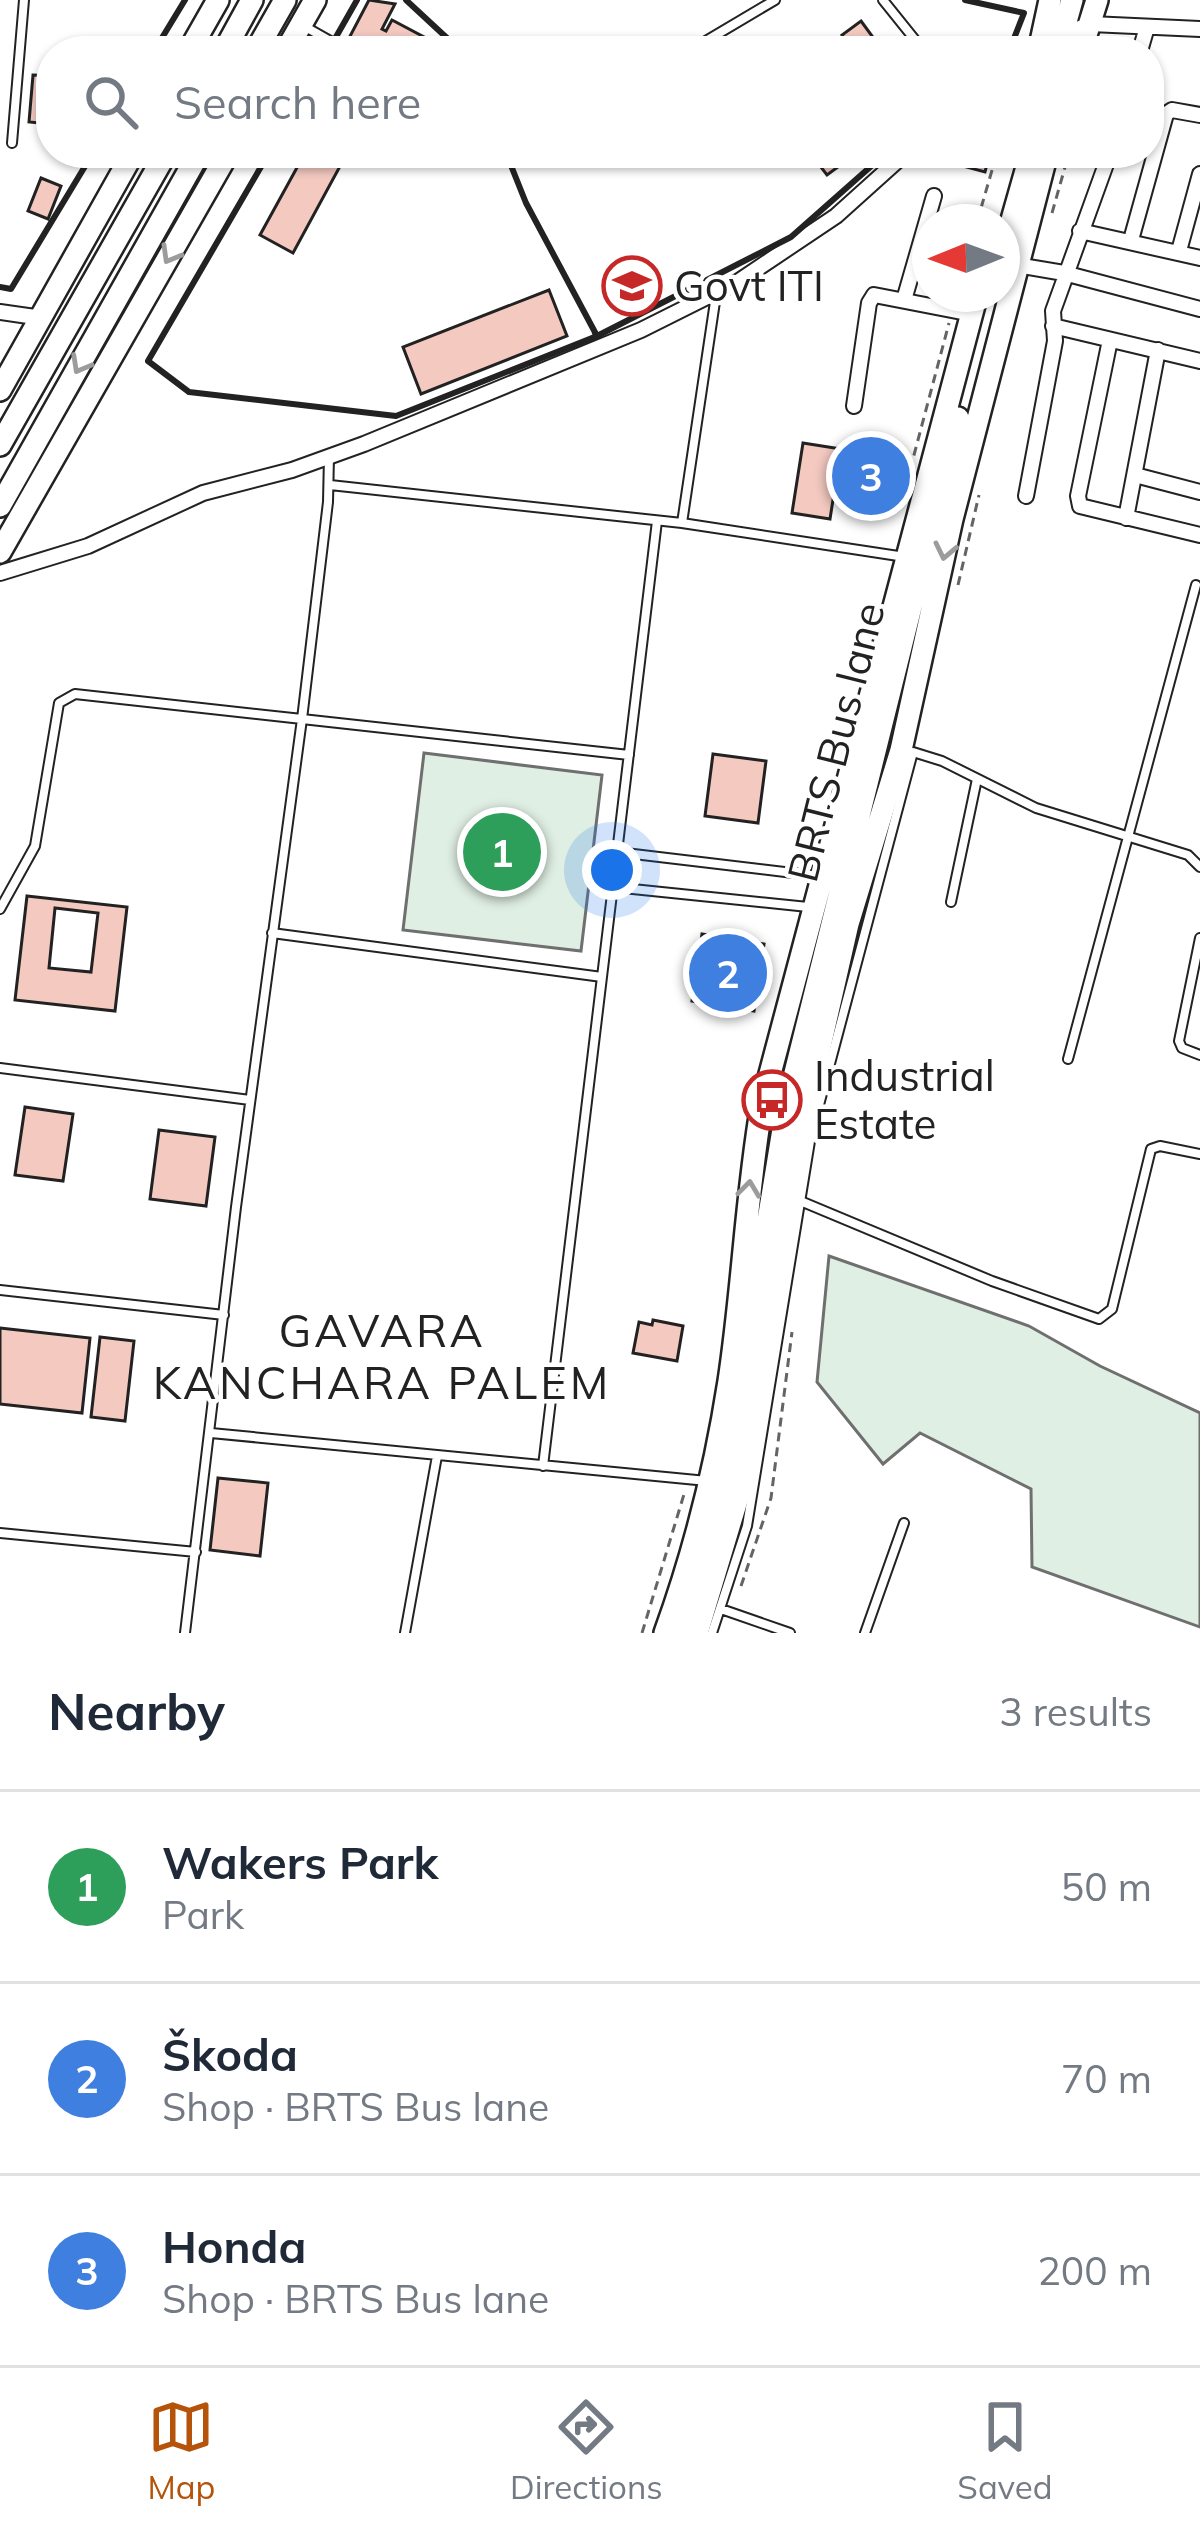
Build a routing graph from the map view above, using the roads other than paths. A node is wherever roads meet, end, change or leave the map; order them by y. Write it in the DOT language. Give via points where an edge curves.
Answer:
graph roads {
  1 [pos="24,0"];
  2 [pos="218,0"];
  3 [pos="252,0"];
  4 [pos="285,0"];
  5 [pos="315,0"];
  6 [pos="775,0"];
  7 [pos="883,0"];
  8 [pos="1050,0"];
  9 [pos="1072,0"];
  10 [pos="1096,0"];
  11 [pos="301,24"];
  12 [pos="1090,24"];
  13 [pos="1147,27"];
  14 [pos="1200,29"];
  15 [pos="198,36"];
  16 [pos="242,36"];
  17 [pos="250,36"];
  18 [pos="294,36"];
  19 [pos="322,36"];
  20 [pos="714,36"];
  21 [pos="912,36"];
  22 [pos="1047,36"];
  23 [pos="1052,36"];
  24 [pos="1066,36"];
  25 [pos="1086,36"];
  26 [pos="1144,36"];
  27 [pos="1200,115"];
  28 [pos="1164,121"];
  29 [pos="12,143"];
  30 [pos="125,168"];
  31 [pos="157,168"];
  32 [pos="191,168"];
  33 [pos="219,168"];
  34 [pos="889,168"];
  35 [pos="1012,168"];
  36 [pos="1028,168"];
  37 [pos="1042,168"];
  38 [pos="1104,168"];
  39 [pos="1151,168"];
  40 [pos="1200,174"];
  41 [pos="934,196"];
  42 [pos="1002,204"];
  43 [pos="1020,206"];
  44 [pos="1020,229"];
  45 [pos="1080,231"];
  46 [pos="1131,240"];
  47 [pos="1179,251"];
  48 [pos="1200,258"];
  49 [pos="1020,263"];
  50 [pos="1064,273"];
  51 [pos="716,294"];
  52 [pos="904,300"];
  53 [pos="912,300"];
  54 [pos="1200,309"];
  55 [pos="0,312"];
  56 [pos="973,312"];
  57 [pos="988,312"];
  58 [pos="998,312"];
  59 [pos="42,317"];
  60 [pos="1053,326"];
  61 [pos="1110,340"];
  62 [pos="1158,350"];
  63 [pos="1200,361"];
  64 [pos="0,390"];
  65 [pos="854,406"];
  66 [pos="0,445"];
  67 [pos="329,456"];
  68 [pos="1135,476"];
  69 [pos="330,485"];
  70 [pos="1200,492"];
  71 [pos="1026,496"];
  72 [pos="0,506"];
  73 [pos="1126,518"];
  74 [pos="657,520"];
  75 [pos="682,524"];
  76 [pos="1200,535"];
  77 [pos="0,551"];
  78 [pos="905,557"];
  79 [pos="0,573"];
  80 [pos="1196,585"];
  81 [pos="302,719"];
  82 [pos="629,755"];
  83 [pos="977,779"];
  84 [pos="1126,835"];
  85 [pos="617,852"];
  86 [pos="1200,867"];
  87 [pos="849,881"];
  88 [pos="613,887"];
  89 [pos="951,902"];
  90 [pos="0,909"];
  91 [pos="842,912"];
  92 [pos="272,933"];
  93 [pos="1200,938"];
  94 [pos="602,977"];
  95 [pos="1200,1055"];
  96 [pos="1068,1059"];
  97 [pos="0,1068"];
  98 [pos="250,1100"];
  99 [pos="1200,1154"];
  100 [pos="796,1200"];
  101 [pos="0,1290"];
  102 [pos="224,1315"];
  103 [pos="211,1432"];
  104 [pos="437,1456"];
  105 [pos="543,1466"];
  106 [pos="708,1481"];
  107 [pos="904,1523"];
  108 [pos="0,1533"];
  109 [pos="196,1552"];
  110 [pos="721,1609"];
  111 [pos="185,1633"];
  112 [pos="405,1633"];
  113 [pos="665,1633"];
  114 [pos="681,1633"];
  115 [pos="697,1633"];
  116 [pos="712,1633"];
  117 [pos="790,1633"];
  118 [pos="865,1633"];
  1 -- 29 [label="lane"];
  2 -- 15 [label="main road"];
  3 -- 16 [label="main road"];
  4 -- 17 [label="main road"];
  5 -- 11 [label="main road"];
  6 -- 20 [label="lane"];
  7 -- 21 [label="lane"];
  8 -- 22 [label="main road"];
  9 -- 23 [label="main road"];
  10 -- 12 [label="main road"];
  11 -- 18 [label="main road"];
  11 -- 19 [label="lane"];
  12 -- 13 [label="street"];
  12 -- 24 [label="street"];
  12 -- 25 [label="main road"];
  13 -- 14 [label="street"];
  13 -- 26 [label="street"];
  27 -- 28 [label="street" via="1172,110"];
  30 -- 59 [label="main road"];
  31 -- 66 [label="main road"];
  32 -- 72 [label="main road, one-way"];
  33 -- 77 [label="main road, one-way"];
  34 -- 51 [label="street" via="836,216"];
  35 -- 42 [label="main road"];
  36 -- 43 [label="main road"];
  37 -- 44 [label="main road"];
  38 -- 45 [label="street"];
  39 -- 46 [label="street"];
  40 -- 47 [label="street"];
  41 -- 52 [label="street"];
  45 -- 46 [label="street"];
  45 -- 50 [label="street"];
  46 -- 47 [label="street"];
  47 -- 48 [label="street"];
  49 -- 50 [label="street"];
  50 -- 54 [label="street"];
  50 -- 60 [label="street"];
  51 -- 67 [label="street"];
  51 -- 75 [label="lane"];
  52 -- 53 [label="street"];
  52 -- 65 [label="street" via="871,298"];
  55 -- 59 [label="street"];
  56 -- 78 [label="main road"];
  57 -- 87 [label="main road, BRTS Bus lane"];
  58 -- 87 [label="main road, one-way" via="901,750"];
  59 -- 64 [label="main road"];
  60 -- 61 [label="street"];
  60 -- 71 [label="street"];
  61 -- 62 [label="street"];
  61 -- 73 [label="street" via="1078,502"];
  62 -- 63 [label="street"];
  62 -- 68 [label="street"];
  67 -- 69 [label="lane"];
  67 -- 79 [label="street" via="203,493 88,546"];
  68 -- 70 [label="street"];
  68 -- 73 [label="street"];
  69 -- 74 [label="lane"];
  69 -- 81 [label="lane"];
  73 -- 76 [label="street"];
  74 -- 75 [label="lane"];
  74 -- 82 [label="lane"];
  75 -- 78 [label="lane"];
  78 -- 87 [label="main road"];
  80 -- 84 [label="lane"];
  81 -- 82 [label="lane"];
  81 -- 90 [label="lane" via="65,697 35,846"];
  81 -- 92 [label="lane"];
  82 -- 85 [label="lane"];
  83 -- 84 [label="lane" via="1047,813"];
  83 -- 87 [label="lane" via="913,752"];
  83 -- 89 [label="lane"];
  84 -- 86 [label="lane" via="1188,855"];
  84 -- 96 [label="lane"];
  85 -- 87 [label="lane"];
  85 -- 88 [label="lane"];
  87 -- 91 [label="main road"];
  87 -- 91 [label="main road"];
  88 -- 91 [label="lane"];
  88 -- 94 [label="lane"];
  91 -- 100 [label="main road" via="800,1134"];
  106 -- 91 [label="main road, one-way" via="729,1380 762,1104"];
  91 -- 114 [label="main road, BRTS Bus lane" via="787,1105 728,1464"];
  92 -- 94 [label="lane"];
  92 -- 98 [label="lane"];
  93 -- 95 [label="lane" via="1179,1041"];
  94 -- 105 [label="lane"];
  97 -- 98 [label="lane"];
  98 -- 102 [label="lane"];
  99 -- 100 [label="lane" via="1151,1149 1112,1309 1099,1318"];
  100 -- 110 [label="lane" via="747,1526"];
  100 -- 115 [label="main road" via="743,1480"];
  101 -- 102 [label="lane"];
  102 -- 103 [label="lane"];
  103 -- 104 [label="lane"];
  103 -- 109 [label="lane"];
  104 -- 105 [label="lane"];
  104 -- 112 [label="lane"];
  105 -- 106 [label="lane"];
  106 -- 113 [label="main road"];
  107 -- 118 [label="lane"];
  108 -- 109 [label="lane"];
  109 -- 111 [label="lane"];
  110 -- 116 [label="lane"];
  110 -- 117 [label="lane"];
}
